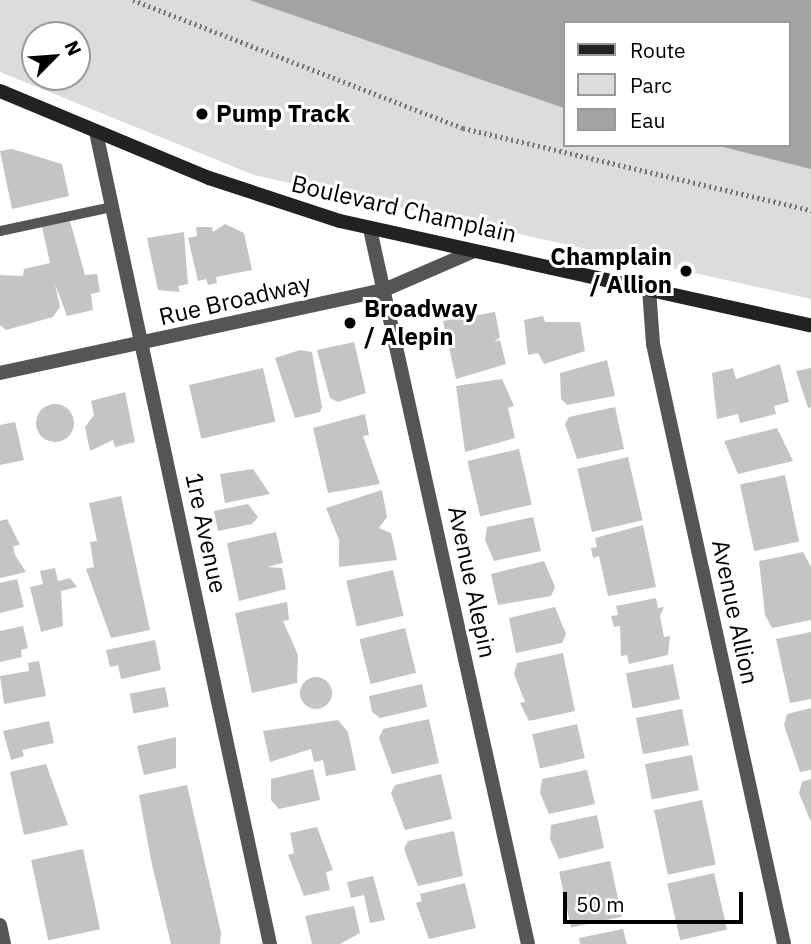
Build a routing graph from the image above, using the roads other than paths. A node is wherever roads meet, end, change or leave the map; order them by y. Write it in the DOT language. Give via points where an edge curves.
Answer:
graph roads {
  1 [pos="0,91"];
  2 [pos="96,132"];
  3 [pos="112,207"];
  4 [pos="370,229"];
  5 [pos="0,231"];
  6 [pos="474,251"];
  7 [pos="649,289"];
  8 [pos="384,290"];
  9 [pos="811,325"];
  10 [pos="142,344"];
  11 [pos="0,373"];
  12 [pos="0,925"];
  13 [pos="4,944"];
  14 [pos="270,944"];
  15 [pos="528,944"];
  16 [pos="784,944"];
  1 -- 2 [label="main road, Boulevard Champlain"];
  2 -- 3 [label="street, 1re Avenue"];
  2 -- 4 [label="main road, Boulevard Champlain" via="282,205"];
  3 -- 5 [label="lane"];
  3 -- 10 [label="street, 1re Avenue"];
  4 -- 6 [label="main road, Boulevard Champlain"];
  4 -- 8 [label="street, Avenue Alepin"];
  6 -- 7 [label="main road, Boulevard Champlain"];
  6 -- 8 [label="street, Rue Broadway"];
  7 -- 9 [label="main road, Boulevard Champlain"];
  7 -- 16 [label="street, Avenue Allion" via="653,344"];
  8 -- 10 [label="street, Rue Broadway"];
  8 -- 15 [label="street, Avenue Alepin"];
  10 -- 11 [label="street, Rue Broadway"];
  10 -- 14 [label="street, 1re Avenue"];
  12 -- 13 [label="street"];
}
